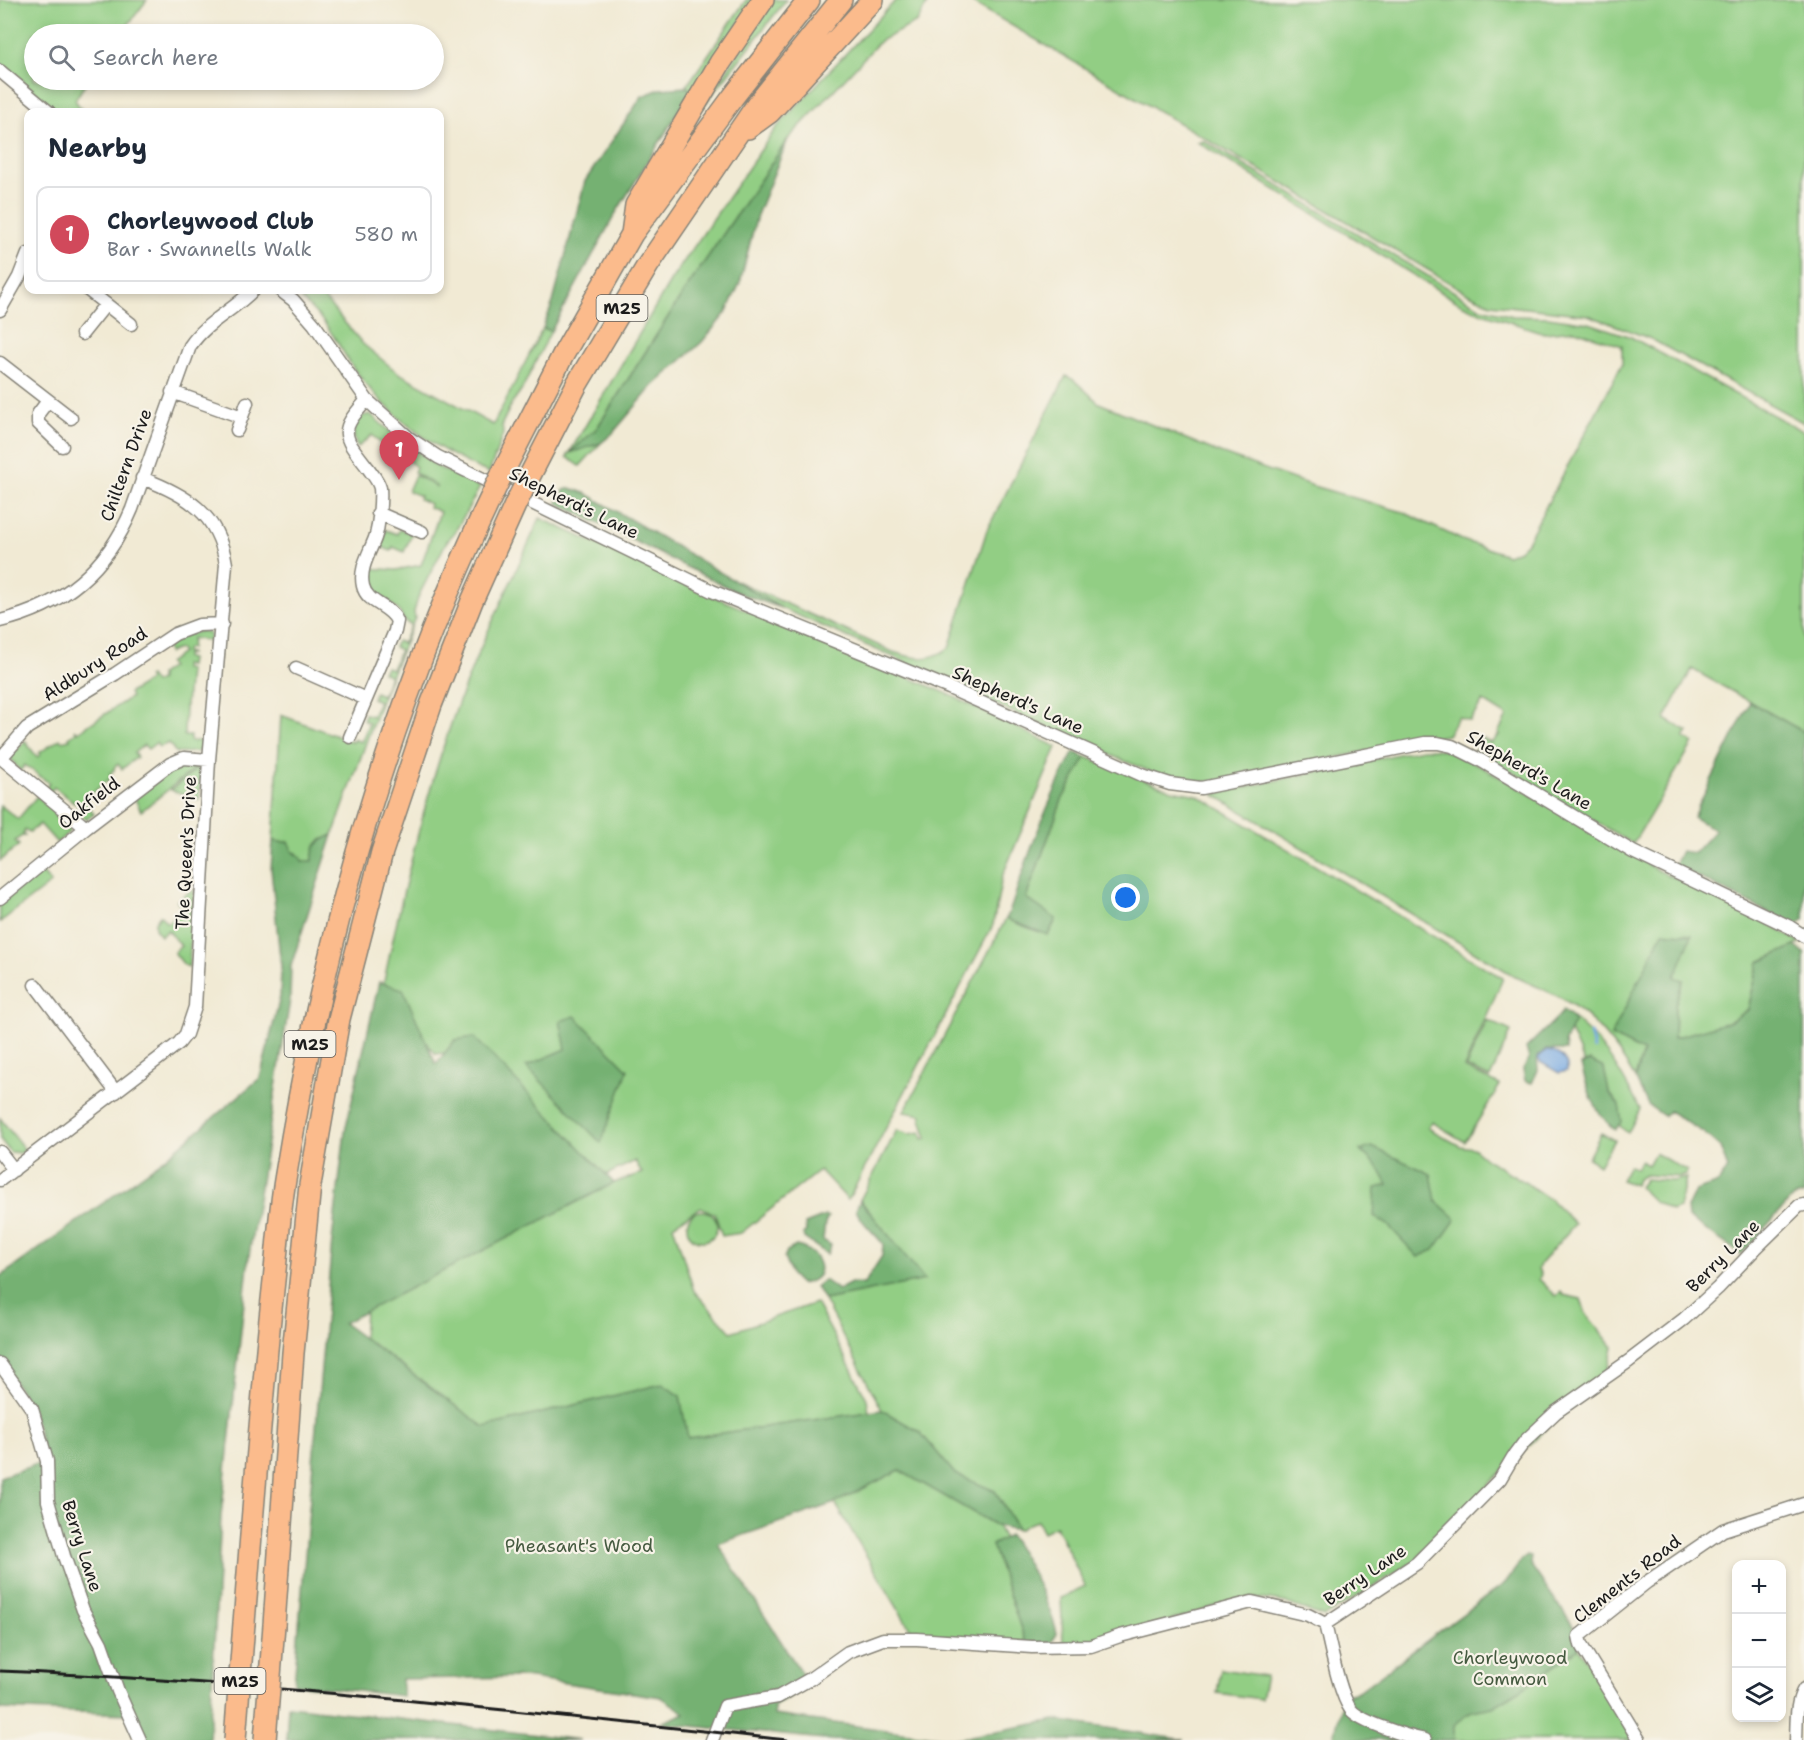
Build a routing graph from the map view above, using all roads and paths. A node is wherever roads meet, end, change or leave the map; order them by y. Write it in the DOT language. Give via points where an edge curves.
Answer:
graph roads {
  1 [pos="763,0"];
  2 [pos="809,0"];
  3 [pos="841,0"];
  4 [pos="873,0"];
  5 [pos="0,71"];
  6 [pos="44,108"];
  7 [pos="734,139"];
  8 [pos="632,234"];
  9 [pos="24,264"];
  10 [pos="93,294"];
  11 [pos="249,294"];
  12 [pos="285,294"];
  13 [pos="106,304"];
  14 [pos="0,310"];
  15 [pos="131,324"];
  16 [pos="82,334"];
  17 [pos="0,363"];
  18 [pos="172,392"];
  19 [pos="368,400"];
  20 [pos="47,402"];
  21 [pos="247,403"];
  22 [pos="242,417"];
  23 [pos="71,418"];
  24 [pos="237,430"];
  25 [pos="62,446"];
  26 [pos="142,478"];
  27 [pos="378,513"];
  28 [pos="422,532"];
  29 [pos="0,621"];
  30 [pos="222,624"];
  31 [pos="296,668"];
  32 [pos="366,699"];
  33 [pos="350,736"];
  34 [pos="0,758"];
  35 [pos="209,760"];
  36 [pos="86,828"];
  37 [pos="0,898"];
  38 [pos="1804,936"];
  39 [pos="35,985"];
  40 [pos="116,1092"];
  41 [pos="0,1152"];
  42 [pos="14,1170"];
  43 [pos="0,1180"];
  44 [pos="1804,1205"];
  45 [pos="0,1364"];
  46 [pos="1804,1504"];
  47 [pos="1325,1624"];
  48 [pos="1804,1689"];
  49 [pos="140,1740"];
  50 [pos="235,1740"];
  51 [pos="265,1740"];
  52 [pos="712,1740"];
  53 [pos="1425,1740"];
  54 [pos="1639,1740"];
  55 [pos="1796,1740"];
  1 -- 8 [label="highway, M25" via="720,63 636,205"];
  2 -- 8 [label="highway, M25"];
  3 -- 7 [label="highway, M25"];
  4 -- 7 [label="highway, M25" via="770,112"];
  5 -- 6 [label="street"];
  7 -- 51 [label="highway, M25, bridge" via="648,265 577,384 520,494 430,705 382,852 339,1019 310,1185 292,1353"];
  8 -- 50 [label="highway, M25, bridge" via="563,355 447,593 408,692 356,850 316,1010 285,1182 266,1352"];
  9 -- 14 [label="street"];
  10 -- 13 [label="street"];
  11 -- 18 [label="street, Chiltern Drive" via="198,335 184,358"];
  12 -- 19 [label="street, Shepherd's Lane" via="314,324"];
  13 -- 15 [label="street"];
  13 -- 16 [label="street"];
  17 -- 20 [label="street"];
  18 -- 22 [label="street"];
  18 -- 26 [label="street, Chiltern Drive"];
  19 -- 27 [label="street" via="347,425 347,437 379,484"];
  19 -- 38 [label="street, Shepherd's Lane" via="409,438 438,458 712,591 950,688 1142,775 1201,788 1402,746 1445,744 1480,759 1632,852"];
  20 -- 23 [label="street"];
  20 -- 25 [label="street" via="38,414 38,423"];
  21 -- 22 [label="street"];
  22 -- 24 [label="street"];
  26 -- 29 [label="street, Chiltern Drive" via="126,525 78,585 42,607"];
  26 -- 30 [label="street, The Queen's Drive" via="182,495 215,529 226,564"];
  27 -- 28 [label="street"];
  27 -- 32 [label="street" via="362,579 366,593 393,614 397,625"];
  30 -- 34 [label="street, Aldbury Road" via="199,625 175,634 27,728"];
  30 -- 35 [label="street, The Queen's Drive"];
  31 -- 32 [label="street"];
  32 -- 33 [label="street"];
  34 -- 36 [label="street"];
  35 -- 36 [label="street, Oakfield" via="184,758 170,764"];
  35 -- 40 [label="street, The Queen's Drive" via="195,1007 179,1043"];
  36 -- 37 [label="street, Oakfield"];
  39 -- 40 [label="street"];
  40 -- 42 [label="street, The Queen's Drive"];
  41 -- 42 [label="street"];
  42 -- 43 [label="street, The Queen's Drive"];
  44 -- 47 [label="street, Berry Lane" via="1684,1318 1556,1412 1525,1441 1500,1479 1416,1563"];
  45 -- 49 [label="street, Berry Lane" via="32,1409 46,1461 48,1501 64,1556 83,1610 101,1643"];
  46 -- 54 [label="street, Clements Road" via="1723,1530 1647,1582 1579,1636"];
  47 -- 52 [label="street, Berry Lane" via="1308,1615 1252,1602 1090,1646 883,1639 848,1652 778,1697 724,1706"];
  47 -- 53 [label="street" via="1336,1672 1352,1710 1383,1727"];
  48 -- 55 [label="street" via="1797,1709"];
}
